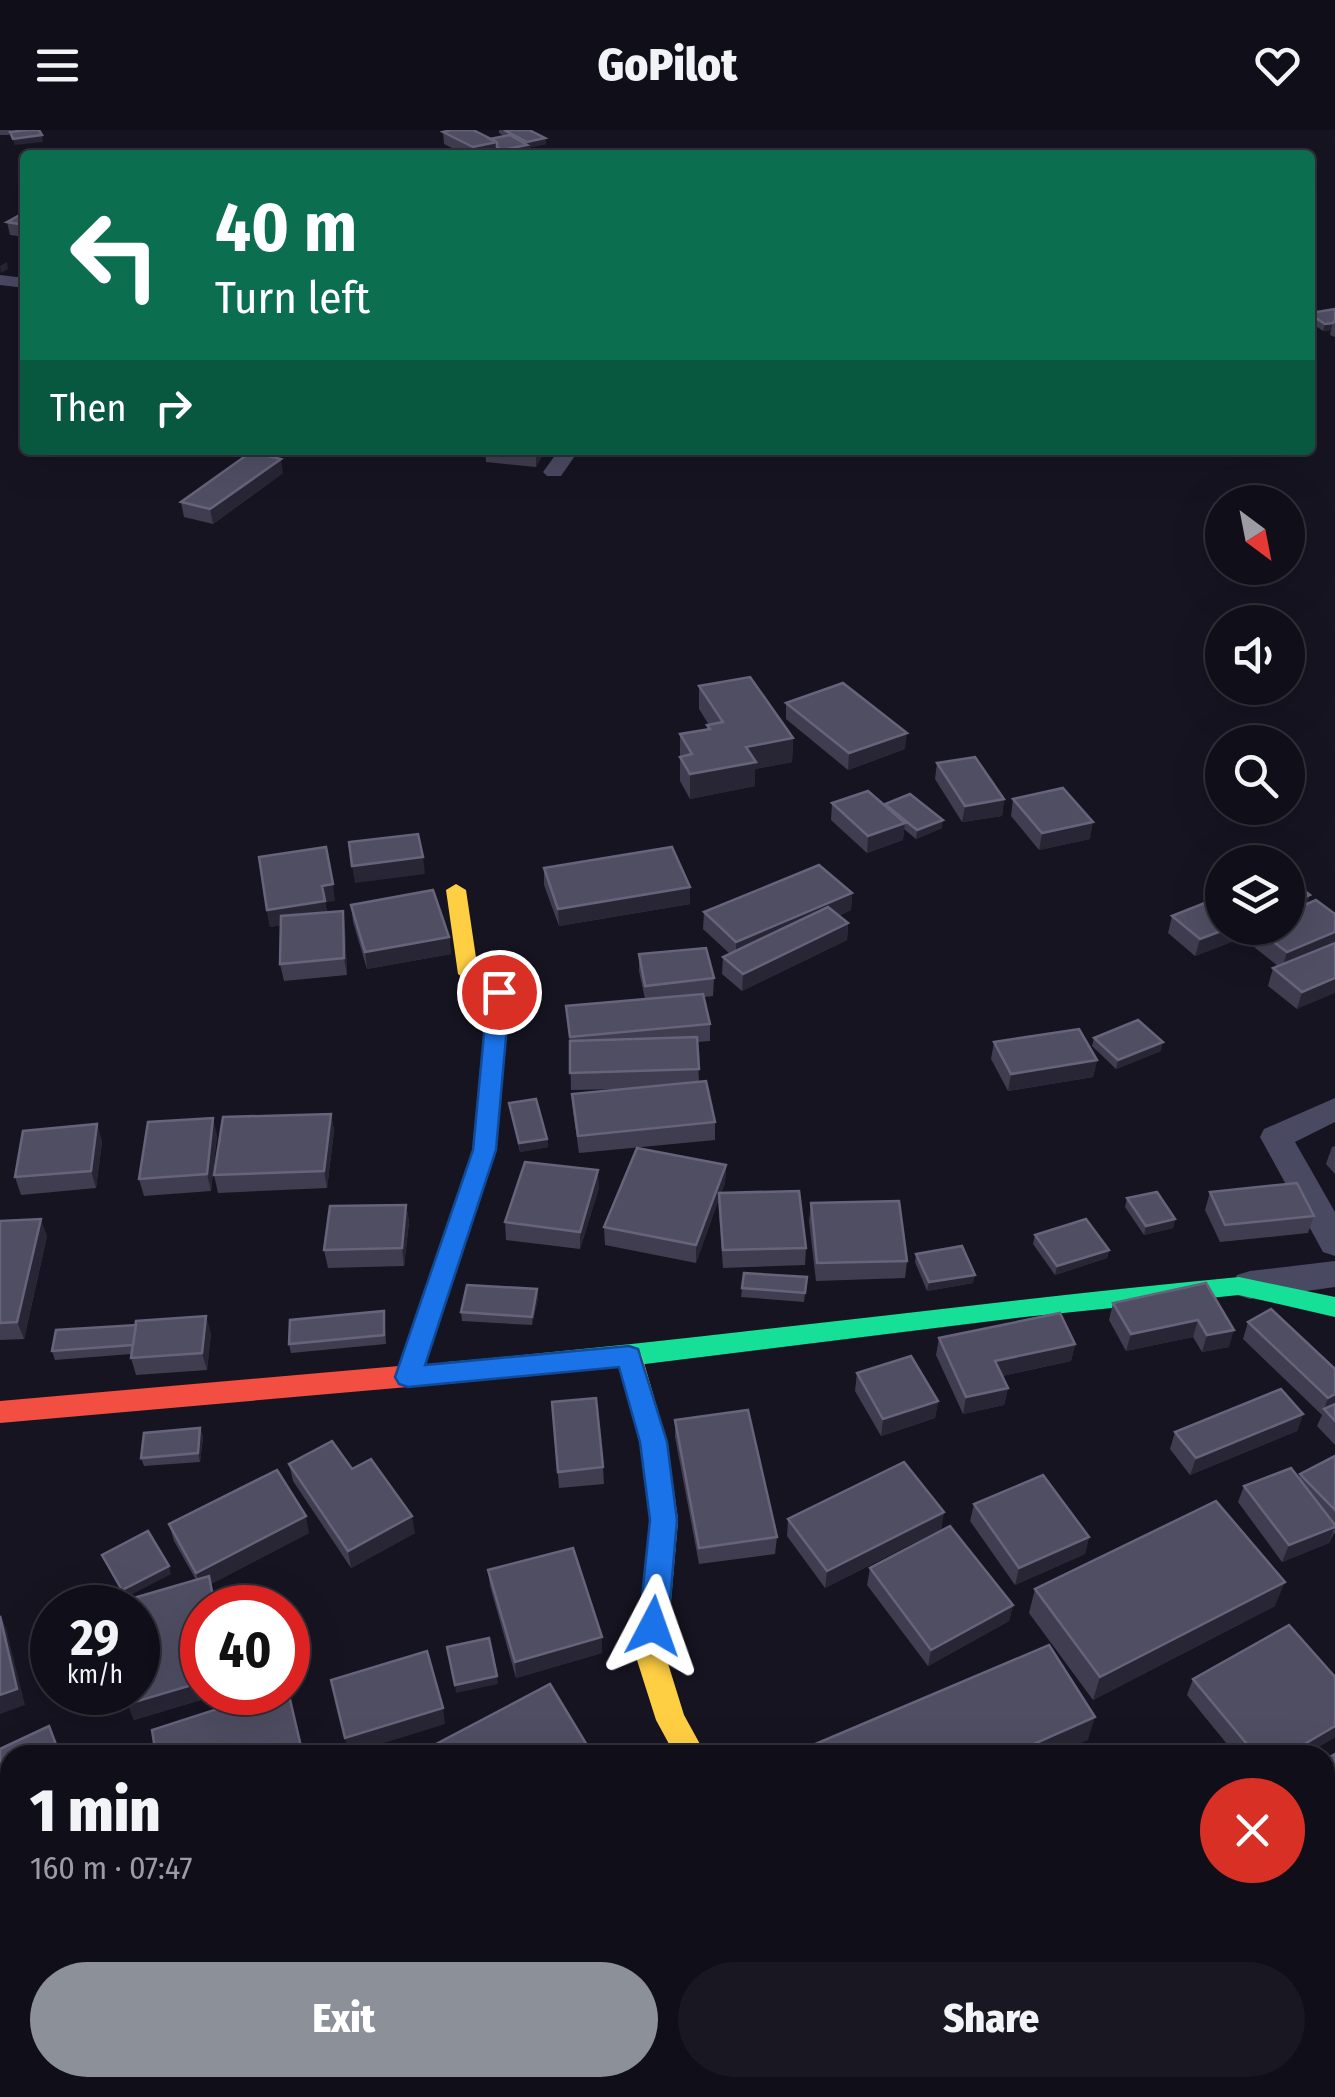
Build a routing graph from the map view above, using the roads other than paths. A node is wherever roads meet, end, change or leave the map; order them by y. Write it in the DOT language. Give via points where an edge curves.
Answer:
graph roads {
  1 [pos="566,455"];
  2 [pos="554,472"];
  3 [pos="456,890"];
  4 [pos="1335,1109"];
  5 [pos="1335,1243"];
  6 [pos="1335,1274"];
  7 [pos="1239,1286"];
  8 [pos="1335,1308"];
  9 [pos="629,1356"];
  10 [pos="408,1377"];
  11 [pos="0,1412"];
  12 [pos="686,1745"];
  1 -- 2 [label="street"];
  3 -- 10 [label="street" via="468,974 499,992 484,1150"];
  4 -- 5 [label="street" via="1276,1137"];
  6 -- 7 [label="street"];
  7 -- 8 [label="street"];
  7 -- 9 [label="street"];
  9 -- 10 [label="street"];
  9 -- 12 [label="street" via="654,1442 664,1520 652,1657"];
  10 -- 11 [label="street"];
}
